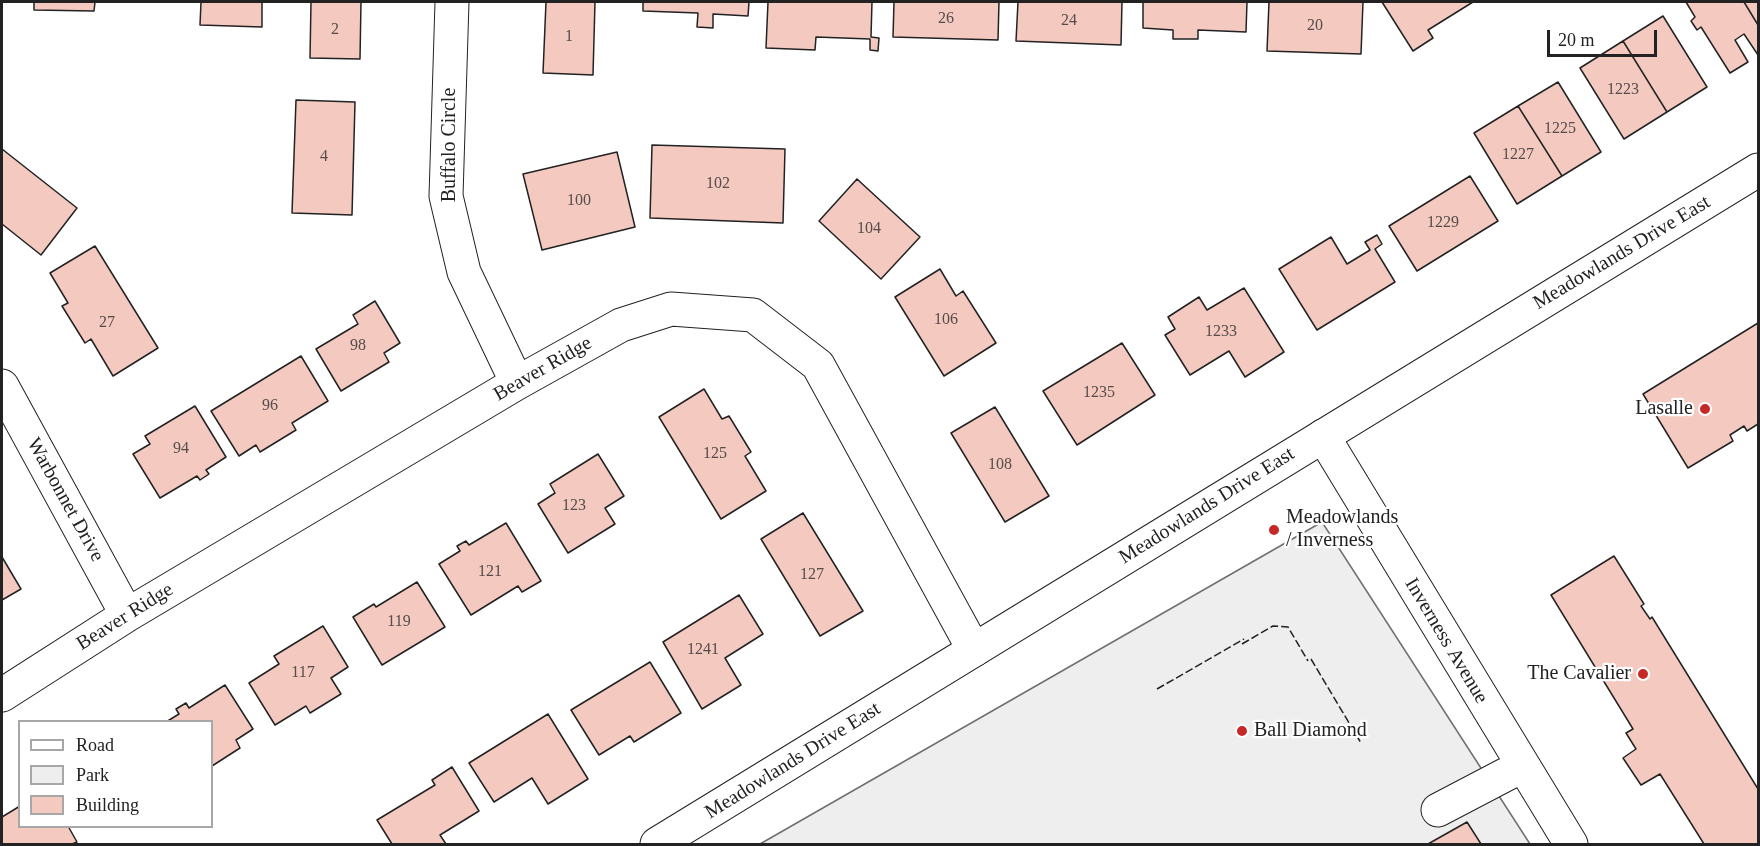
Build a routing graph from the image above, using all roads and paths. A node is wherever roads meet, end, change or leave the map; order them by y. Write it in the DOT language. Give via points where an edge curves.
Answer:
graph roads {
  1 [pos="452,2"];
  2 [pos="1758,170"];
  3 [pos="518,383"];
  4 [pos="2,386"];
  5 [pos="1323,436"];
  6 [pos="127,615"];
  7 [pos="974,650"];
  8 [pos="2,695"];
  9 [pos="1522,766"];
  10 [pos="1438,810"];
  11 [pos="657,844"];
  12 [pos="1571,844"];
  1 -- 3 [label="street, Buffalo Circle" via="447,196 464,272"];
  2 -- 5 [label="street, Meadowlands Drive East"];
  3 -- 6 [label="street, Beaver Ridge"];
  3 -- 7 [label="street, Beaver Ridge" via="621,325 671,309 753,315 818,365"];
  4 -- 6 [label="street, Warbonnet Drive"];
  5 -- 7 [label="street, Meadowlands Drive East"];
  5 -- 9 [label="street, Inverness Avenue"];
  6 -- 8 [label="street, Beaver Ridge"];
  7 -- 11 [label="street, Meadowlands Drive East"];
  9 -- 10 [label="street"];
  9 -- 12 [label="street, Inverness Avenue"];
}
